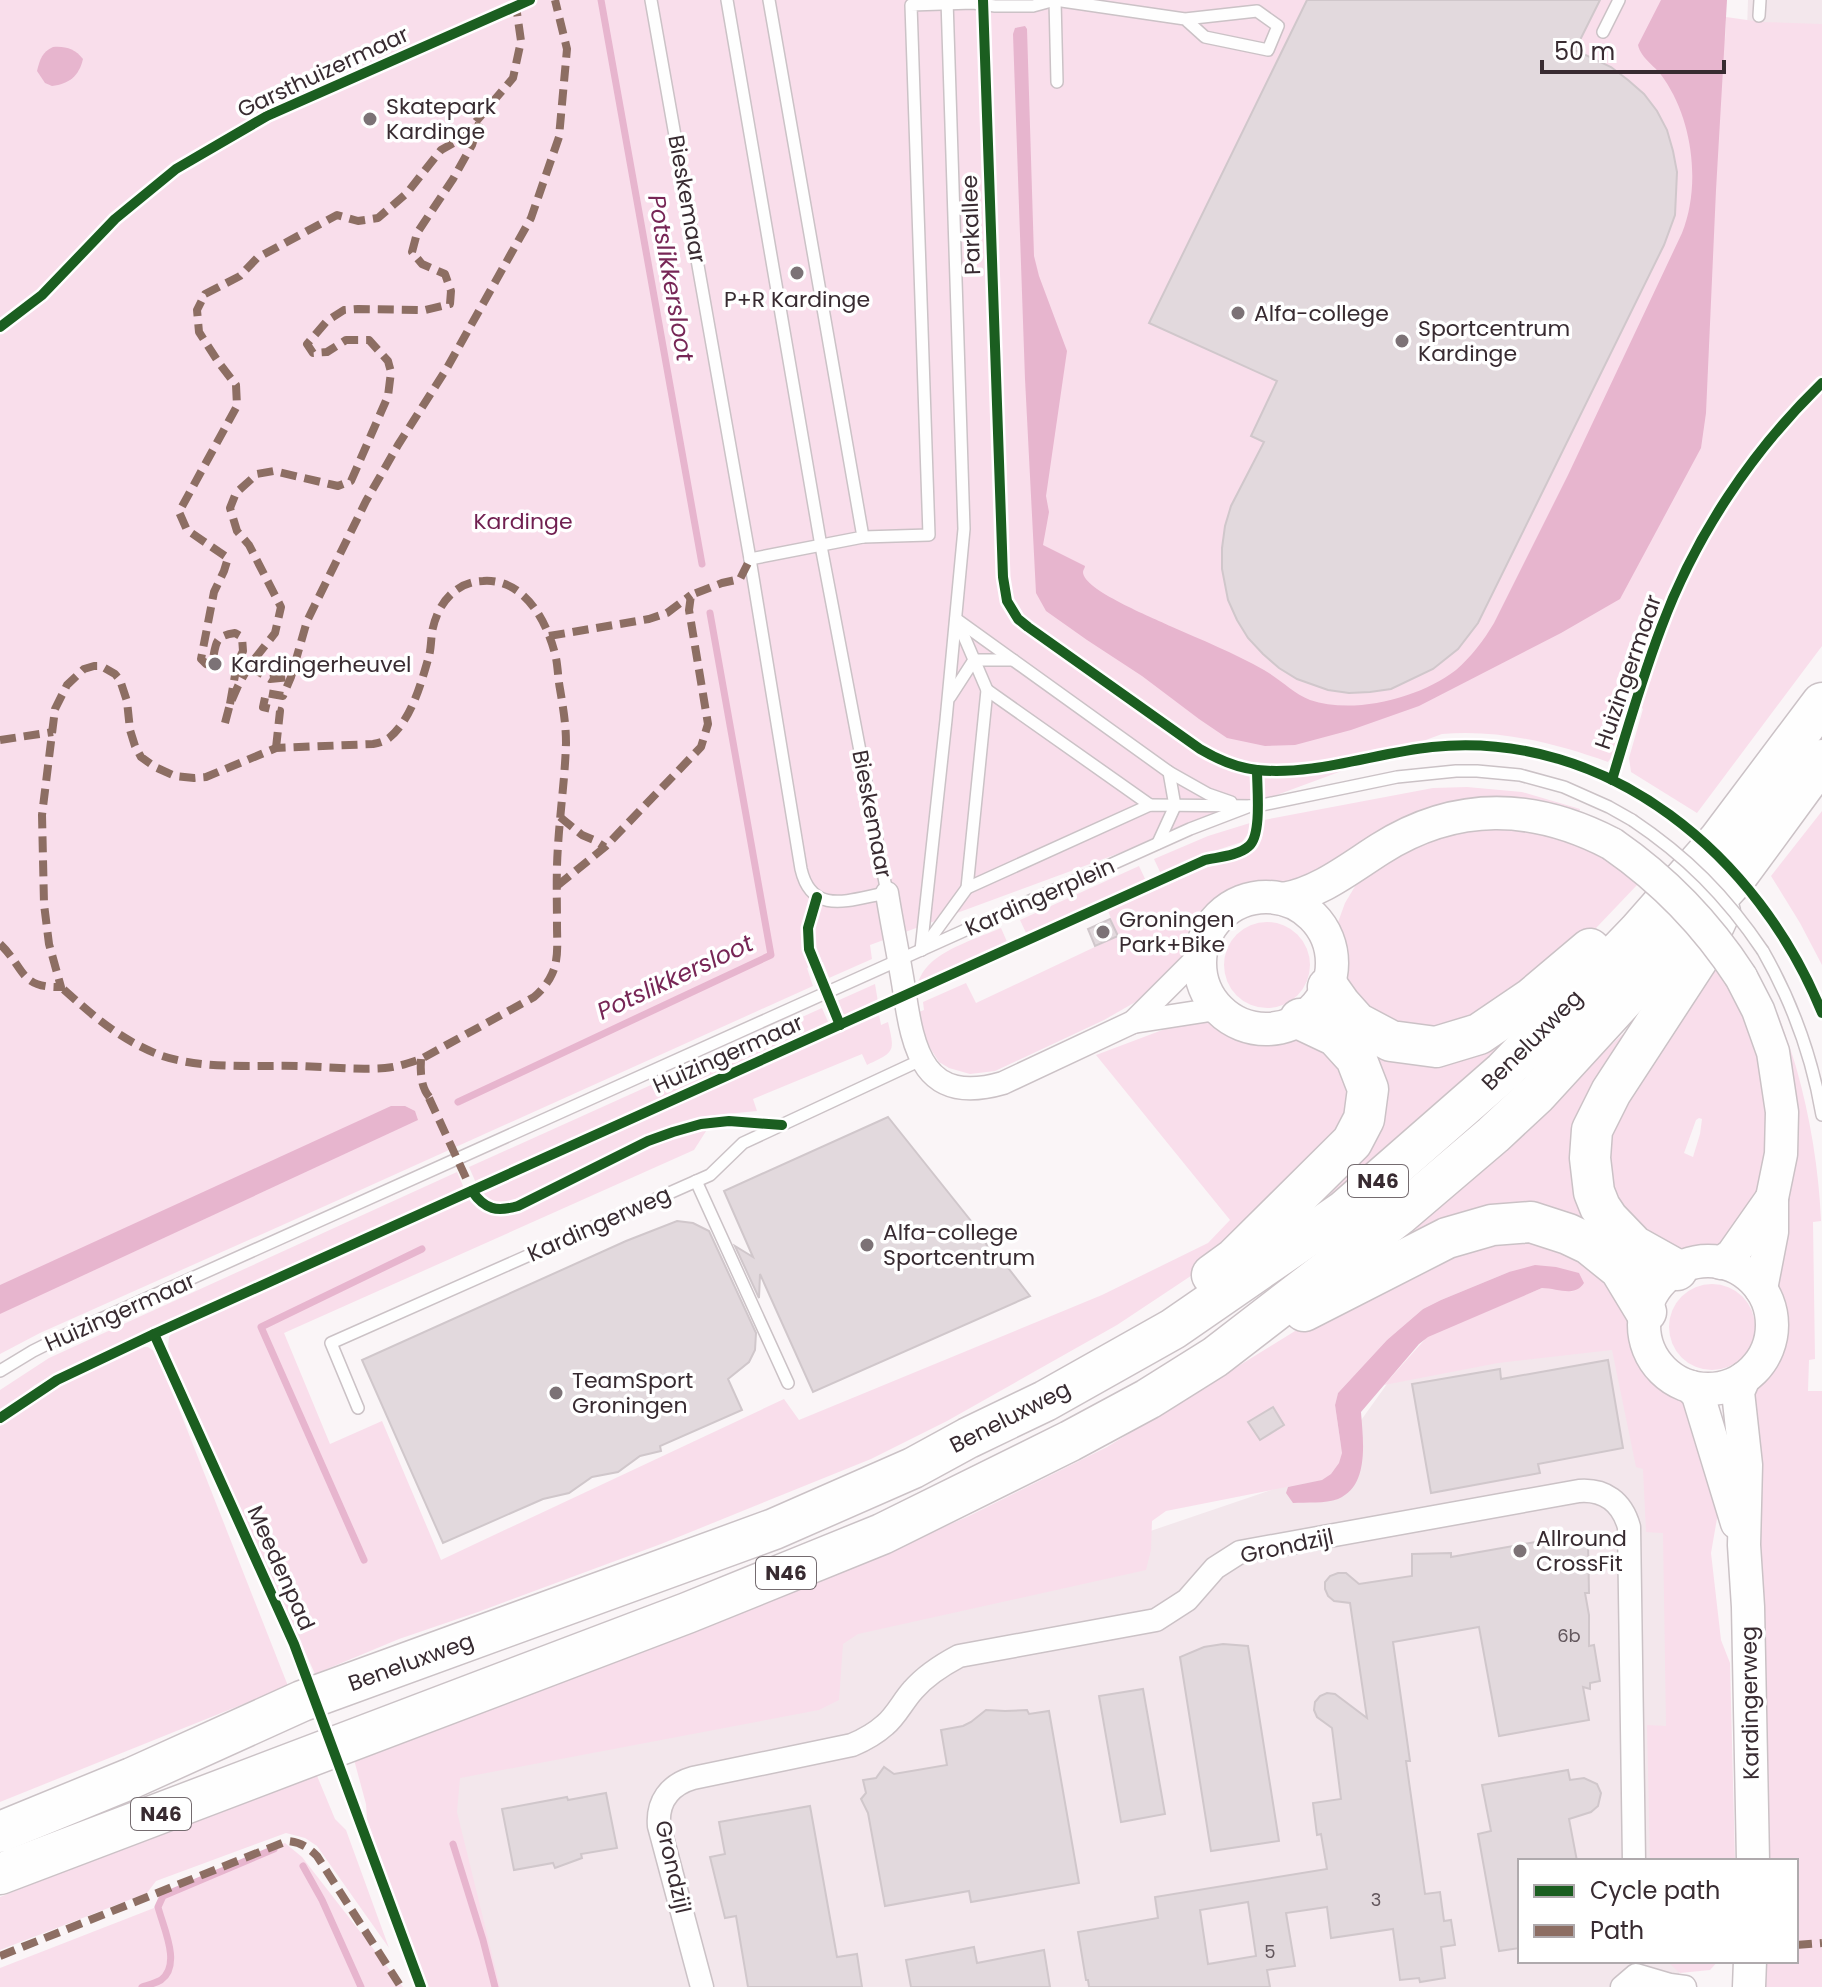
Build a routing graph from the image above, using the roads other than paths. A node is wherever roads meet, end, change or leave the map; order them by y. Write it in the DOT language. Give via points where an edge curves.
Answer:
graph roads {
  1 [pos="651,0"];
  2 [pos="727,0"];
  3 [pos="769,0"];
  4 [pos="1055,0"];
  5 [pos="1619,0"];
  6 [pos="1760,0"];
  7 [pos="947,2"];
  8 [pos="1759,16"];
  9 [pos="1185,19"];
  10 [pos="1603,32"];
  11 [pos="1057,82"];
  12 [pos="863,537"];
  13 [pos="821,546"];
  14 [pos="750,559"];
  15 [pos="956,619"];
  16 [pos="974,660"];
  17 [pos="1014,660"];
  18 [pos="987,690"];
  19 [pos="948,700"];
  20 [pos="1822,703"];
  21 [pos="1822,760"];
  22 [pos="1169,772"];
  23 [pos="1768,773"];
  24 [pos="1150,805"];
  25 [pos="1175,806"];
  26 [pos="1250,806"];
  27 [pos="1622,832"];
  28 [pos="1158,843"];
  29 [pos="1349,871"];
  30 [pos="1737,876"];
  31 [pos="967,888"];
  32 [pos="887,893"];
  33 [pos="1283,899"];
  34 [pos="1327,935"];
  35 [pos="921,950"];
  36 [pos="1201,954"];
  37 [pos="898,960"];
  38 [pos="1328,987"];
  39 [pos="1221,1011"];
  40 [pos="1300,1019"];
  41 [pos="1133,1022"];
  42 [pos="921,1060"];
  43 [pos="1822,1115"];
  44 [pos="696,1181"];
  45 [pos="1772,1198"];
  46 [pos="1721,1263"];
  47 [pos="1677,1270"];
  48 [pos="1761,1289"];
  49 [pos="1646,1312"];
  50 [pos="1215,1357"];
  51 [pos="0,1371"];
  52 [pos="1744,1378"];
  53 [pos="788,1383"];
  54 [pos="1691,1387"];
  55 [pos="1045,1401"];
  56 [pos="358,1408"];
  57 [pos="1744,1545"];
  58 [pos="0,1832"];
  59 [pos="1634,1859"];
  60 [pos="1753,1859"];
  61 [pos="0,1874"];
  62 [pos="1631,1974"];
  63 [pos="702,1987"];
  64 [pos="1685,1987"];
  1 -- 14 [label="lane, Bieskemaar"];
  2 -- 13 [label="lane, Bieskemaar"];
  3 -- 12 [label="lane"];
  4 -- 7 [label="lane" via="1033,6"];
  4 -- 9 [label="lane"];
  4 -- 11 [label="lane"];
  5 -- 10 [label="lane"];
  6 -- 8 [label="lane"];
  7 -- 12 [label="lane" via="911,5 929,535"];
  7 -- 15 [label="lane, Parkallee" via="964,506"];
  9 -- 9 [label="lane" via="1257,11 1278,26 1268,50 1205,37"];
  12 -- 13 [label="lane"];
  13 -- 14 [label="lane"];
  13 -- 32 [label="lane, Bieskemaar"];
  14 -- 32 [label="lane, Bieskemaar" via="807,886 828,901"];
  15 -- 16 [label="lane, Kardingerplein"];
  15 -- 17 [label="lane"];
  15 -- 19 [label="lane"];
  16 -- 17 [label="lane"];
  16 -- 18 [label="lane, Kardingerplein"];
  16 -- 19 [label="lane"];
  17 -- 22 [label="lane"];
  18 -- 24 [label="lane"];
  18 -- 31 [label="lane, Kardingerplein"];
  19 -- 35 [label="lane"];
  20 -- 23 [label="highway, Beneluxweg / N46"];
  21 -- 30 [label="highway, Beneluxweg / N46"];
  22 -- 25 [label="lane"];
  22 -- 26 [label="lane" via="1208,794"];
  23 -- 38 [label="highway, N46" via="1630,914 1532,998 1479,1034 1436,1047 1391,1041 1357,1023"];
  23 -- 55 [label="highway, Beneluxweg / N46" via="1664,903 1504,1071 1356,1201 1173,1329"];
  24 -- 25 [label="lane, Kardingerplein"];
  24 -- 31 [label="lane, Kardingerplein"];
  25 -- 26 [label="lane, Kardingerplein"];
  25 -- 28 [label="lane"];
  26 -- 27 [label="lane" via="1397,777 1477,771 1564,787 1609,807"];
  26 -- 28 [label="lane, Kardingerplein"];
  27 -- 29 [label="street" via="1586,831 1529,815 1476,813 1406,833"];
  27 -- 43 [label="lane, bridge" via="1681,856 1746,925 1779,979 1802,1034"];
  27 -- 45 [label="street, bridge" via="1725,952 1767,1031 1782,1112"];
  28 -- 35 [label="lane, Kardingerplein"];
  29 -- 33 [label="street"];
  29 -- 34 [label="street"];
  30 -- 47 [label="highway, N46" via="1699,957 1592,1130 1590,1158 1600,1207 1634,1246"];
  30 -- 50 [label="highway, Beneluxweg / N46" via="1493,1135 1398,1216"];
  31 -- 35 [label="lane, Kardingerplein"];
  32 -- 37 [label="street"];
  33 -- 34 [label="street" via="1309,912"];
  33 -- 36 [label="street" via="1251,898 1223,913"];
  34 -- 38 [label="street" via="1332,970"];
  35 -- 37 [label="lane, Kardingerplein"];
  36 -- 39 [label="street" via="1204,984"];
  36 -- 41 [label="street"];
  37 -- 42 [label="street"];
  37 -- 51 [label="lane, Huizingermaar" via="61,1337"];
  38 -- 40 [label="street" via="1317,1006"];
  39 -- 40 [label="street" via="1259,1029"];
  39 -- 41 [label="street"];
  40 -- 55 [label="highway, N46" via="1336,1036 1356,1058 1368,1089 1364,1119 1352,1142 1234,1259"];
  41 -- 42 [label="street" via="988,1087 948,1083"];
  42 -- 44 [label="lane, Kardingerweg" via="743,1143 710,1175"];
  44 -- 53 [label="lane"];
  44 -- 56 [label="lane, Kardingerweg" via="331,1343"];
  45 -- 46 [label="street"];
  45 -- 48 [label="street" via="1772,1232"];
  46 -- 47 [label="street" via="1706,1261"];
  46 -- 48 [label="street" via="1743,1272"];
  47 -- 49 [label="street" via="1657,1287"];
  48 -- 52 [label="street" via="1771,1312 1771,1337 1762,1360"];
  49 -- 50 [label="highway, N46" via="1620,1269 1589,1244 1531,1222 1492,1225 1447,1238"];
  49 -- 54 [label="street" via="1645,1336 1654,1358 1669,1376"];
  50 -- 61 [label="highway, Beneluxweg / N46" via="1070,1441 882,1534"];
  52 -- 54 [label="street" via="1713,1389"];
  52 -- 57 [label="street, Kardingerweg" via="1738,1392 1746,1465"];
  54 -- 57 [label="street, Kardingerweg" via="1698,1395"];
  55 -- 58 [label="highway, Beneluxweg / N46" via="913,1468 774,1529 302,1701"];
  57 -- 60 [label="street, Kardingerweg"];
  59 -- 63 [label="street, Grondzijl" via="1629,1527 1615,1502 1598,1492 1579,1491 1240,1552 1156,1620 959,1656 913,1690 887,1724 852,1745 676,1785 660,1808 659,1826"];
  62 -- 64 [label="street"];
}
